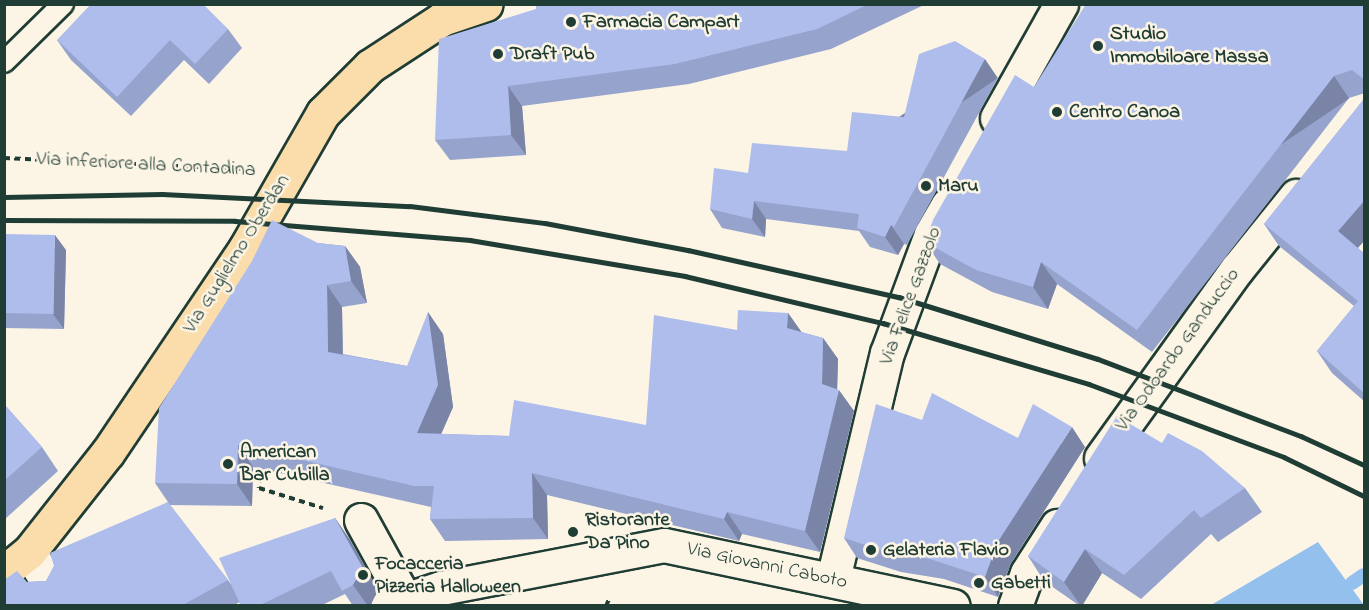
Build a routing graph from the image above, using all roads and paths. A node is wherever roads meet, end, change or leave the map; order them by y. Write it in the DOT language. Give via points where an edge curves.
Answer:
graph roads {
  1 [pos="63,4"];
  2 [pos="486,4"];
  3 [pos="1062,4"];
  4 [pos="4,62"];
  5 [pos="984,141"];
  6 [pos="4,158"];
  7 [pos="287,174"];
  8 [pos="1312,176"];
  9 [pos="960,182"];
  10 [pos="261,456"];
  11 [pos="361,520"];
  12 [pos="17,562"];
  13 [pos="833,579"];
  14 [pos="50,586"];
  15 [pos="395,602"];
  16 [pos="953,606"];
  17 [pos="1015,606"];
  1 -- 4 [label="lane"];
  2 -- 7 [label="main road, Via Guglielmo Oberdan" via="442,19 370,66 323,113"];
  3 -- 5 [label="street"];
  6 -- 7 [label="path, Via inferiore alla Contadina" via="203,164"];
  7 -- 12 [label="main road, Via Guglielmo Oberdan" via="245,249 121,432"];
  8 -- 17 [label="street, Via Odoardo Ganduccio" via="1134,409 1027,573"];
  9 -- 13 [label="street, Via Felice Gazzolo" via="931,234 887,353"];
  10 -- 11 [label="path" via="260,488"];
  11 -- 15 [label="street, Via Giovanni Caboto"];
  12 -- 14 [label="street, Via Guglielmo Oberdan"];
  13 -- 15 [label="street, Via Giovanni Caboto" via="664,545"];
  13 -- 16 [label="street, Via Giovanni Caboto"];
}
